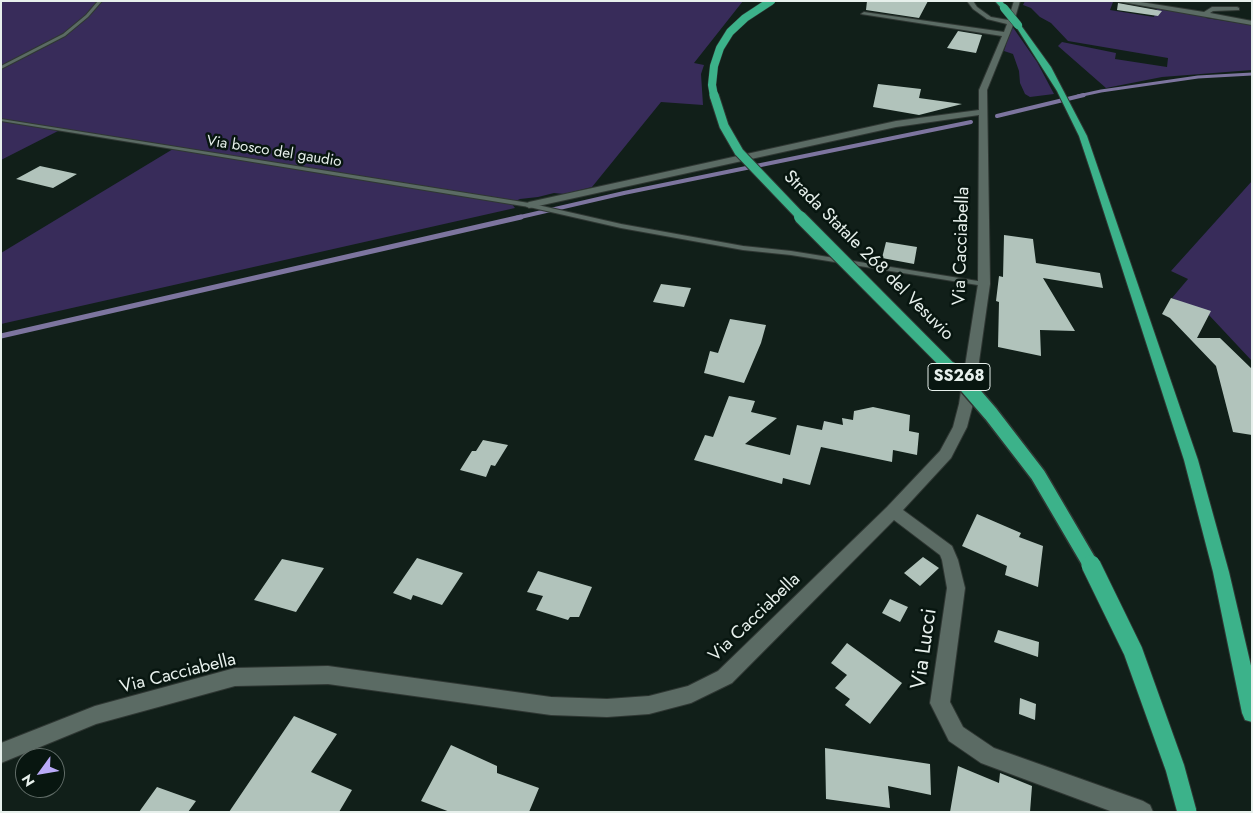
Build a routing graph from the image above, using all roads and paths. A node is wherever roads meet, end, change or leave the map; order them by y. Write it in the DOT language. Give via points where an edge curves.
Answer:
graph roads {
  1 [pos="100,1"];
  2 [pos="771,1"];
  3 [pos="970,1"];
  4 [pos="998,1"];
  5 [pos="1119,1"];
  6 [pos="1237,10"];
  7 [pos="864,14"];
  8 [pos="1207,14"];
  9 [pos="1011,18"];
  10 [pos="1252,24"];
  11 [pos="1,68"];
  12 [pos="984,112"];
  13 [pos="1,120"];
  14 [pos="529,205"];
  15 [pos="984,284"];
  16 [pos="892,511"];
  17 [pos="1252,713"];
  18 [pos="1,753"];
  19 [pos="1143,812"];
  20 [pos="1187,812"];
  1 -- 11 [label="lane" via="64,35"];
  2 -- 20 [label="highway, Strada Statale 268 del Vesuvio / SS268, bridge" via="745,18 730,32 720,48 712,85 724,126 739,152 762,179 946,363 991,414 1038,476 1086,555 1132,651 1175,768"];
  3 -- 9 [label="street" via="989,18"];
  4 -- 9 [label="highway"];
  5 -- 8 [label="street"];
  6 -- 8 [label="street" via="1212,9"];
  7 -- 9 [label="street"];
  8 -- 10 [label="street"];
  9 -- 12 [label="street, Via Cacciabella" via="983,90"];
  9 -- 17 [label="highway" via="1038,52 1083,136 1190,460 1221,572"];
  12 -- 14 [label="street" via="896,124"];
  12 -- 15 [label="street, Via Cacciabella"];
  13 -- 14 [label="lane, Via bosco del gaudio"];
  14 -- 15 [label="lane, Via bosco del gaudio" via="743,248"];
  15 -- 16 [label="street, Via Cacciabella" via="960,427 946,454"];
  16 -- 18 [label="street, Via Cacciabella" via="725,677 691,694 649,705 607,708 551,706 328,675 235,677 95,715"];
  16 -- 19 [label="street, Via Lucci" via="946,551 950,560 956,588 940,703 956,734 988,756"];
}
